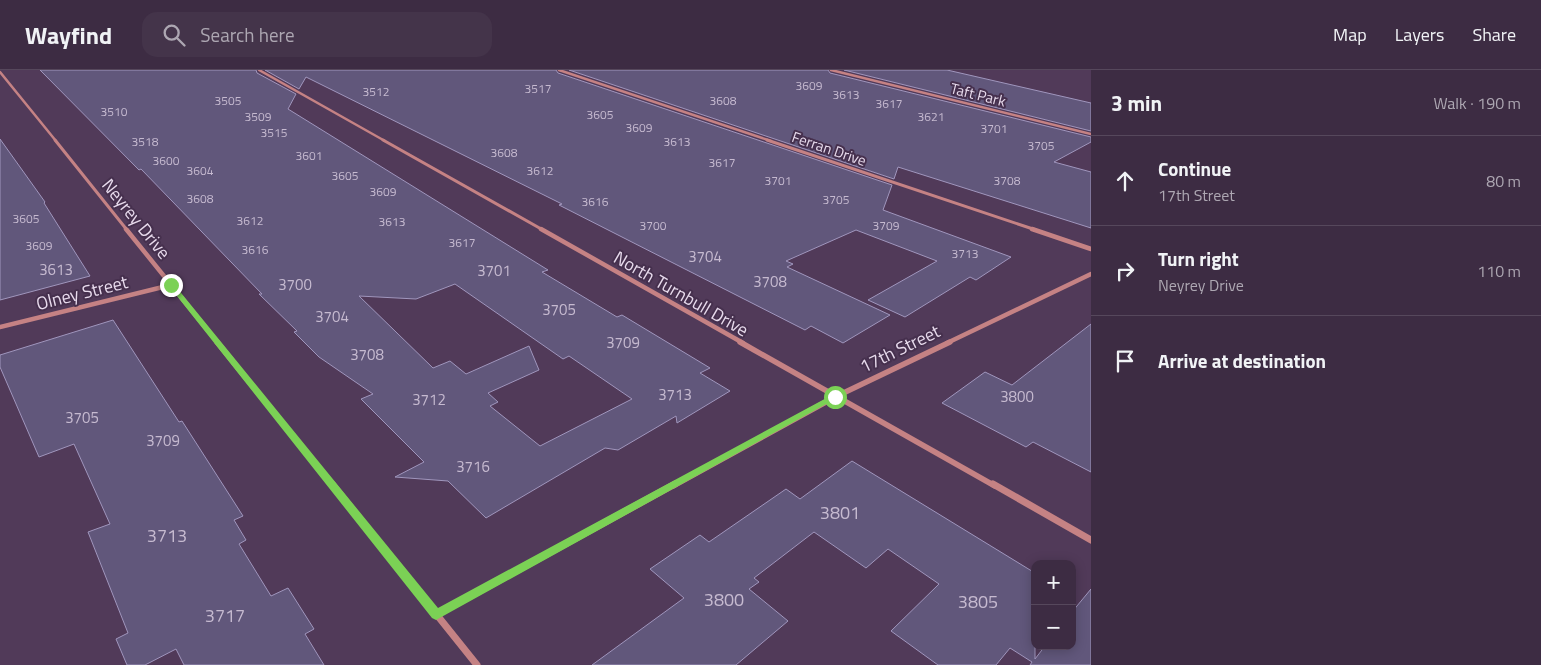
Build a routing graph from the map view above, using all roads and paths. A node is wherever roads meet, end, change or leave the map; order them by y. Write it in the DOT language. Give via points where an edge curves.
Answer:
graph roads {
  1 [pos="259,70"];
  2 [pos="559,70"];
  3 [pos="831,70"];
  4 [pos="0,72"];
  5 [pos="1091,134"];
  6 [pos="1091,249"];
  7 [pos="1091,274"];
  8 [pos="171,285"];
  9 [pos="0,327"];
  10 [pos="835,397"];
  11 [pos="1091,540"];
  12 [pos="436,615"];
  13 [pos="476,665"];
  1 -- 10 [label="street, North Turnbull Drive"];
  2 -- 6 [label="street, Ferran Drive"];
  3 -- 5 [label="street, Taft Park"];
  4 -- 8 [label="street, Neyrey Drive"];
  7 -- 10 [label="street, 17th Street"];
  8 -- 9 [label="street, Olney Street"];
  8 -- 12 [label="street, Neyrey Drive"];
  10 -- 11 [label="street, North Turnbull Drive"];
  10 -- 12 [label="street, 17th Street"];
  12 -- 13 [label="street, Neyrey Drive"];
}
